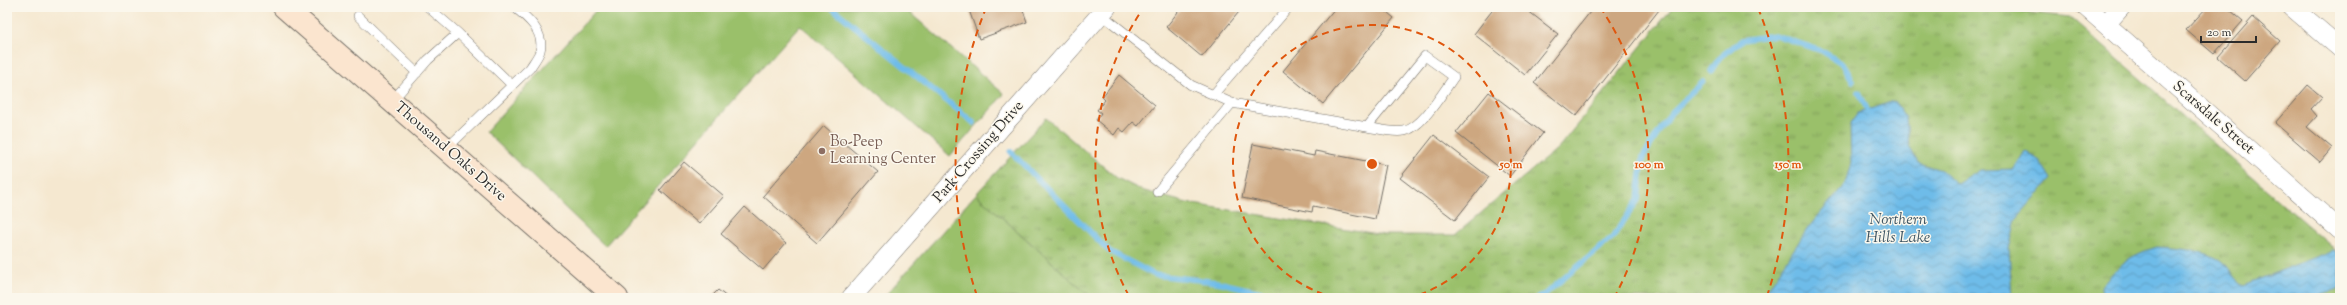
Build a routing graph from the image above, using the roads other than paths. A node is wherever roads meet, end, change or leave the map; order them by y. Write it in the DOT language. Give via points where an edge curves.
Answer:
graph roads {
  1 [pos="284,7"];
  2 [pos="428,7"];
  3 [pos="514,7"];
  4 [pos="1289,7"];
  5 [pos="2086,7"];
  6 [pos="2121,7"];
  7 [pos="2292,7"];
  8 [pos="1104,10"];
  9 [pos="358,16"];
  10 [pos="2106,24"];
  11 [pos="458,33"];
  12 [pos="2340,48"];
  13 [pos="417,73"];
  14 [pos="512,85"];
  15 [pos="1213,95"];
  16 [pos="392,100"];
  17 [pos="1232,103"];
  18 [pos="1367,127"];
  19 [pos="446,149"];
  20 [pos="1157,192"];
  21 [pos="2340,230"];
  22 [pos="617,298"];
  23 [pos="851,298"];
  1 -- 16 [label="main road, Thousand Oaks Drive"];
  2 -- 11 [label="lane"];
  3 -- 14 [label="lane" via="534,24 539,37 540,51 530,68"];
  4 -- 15 [label="lane"];
  5 -- 10 [label="street, Scarsdale Street"];
  6 -- 10 [label="street"];
  7 -- 12 [label="street"];
  8 -- 15 [label="lane" via="1191,86"];
  8 -- 23 [label="street, Park Crossing Drive"];
  9 -- 13 [label="lane"];
  10 -- 21 [label="street, Scarsdale Street"];
  11 -- 13 [label="lane"];
  11 -- 14 [label="lane"];
  13 -- 16 [label="lane"];
  14 -- 19 [label="lane"];
  15 -- 17 [label="lane"];
  16 -- 19 [label="main road, Thousand Oaks Drive"];
  17 -- 18 [label="lane"];
  17 -- 20 [label="lane"];
  18 -- 18 [label="lane" via="1425,56 1454,77 1421,120 1405,131"];
  19 -- 22 [label="main road, Thousand Oaks Drive"];
}
